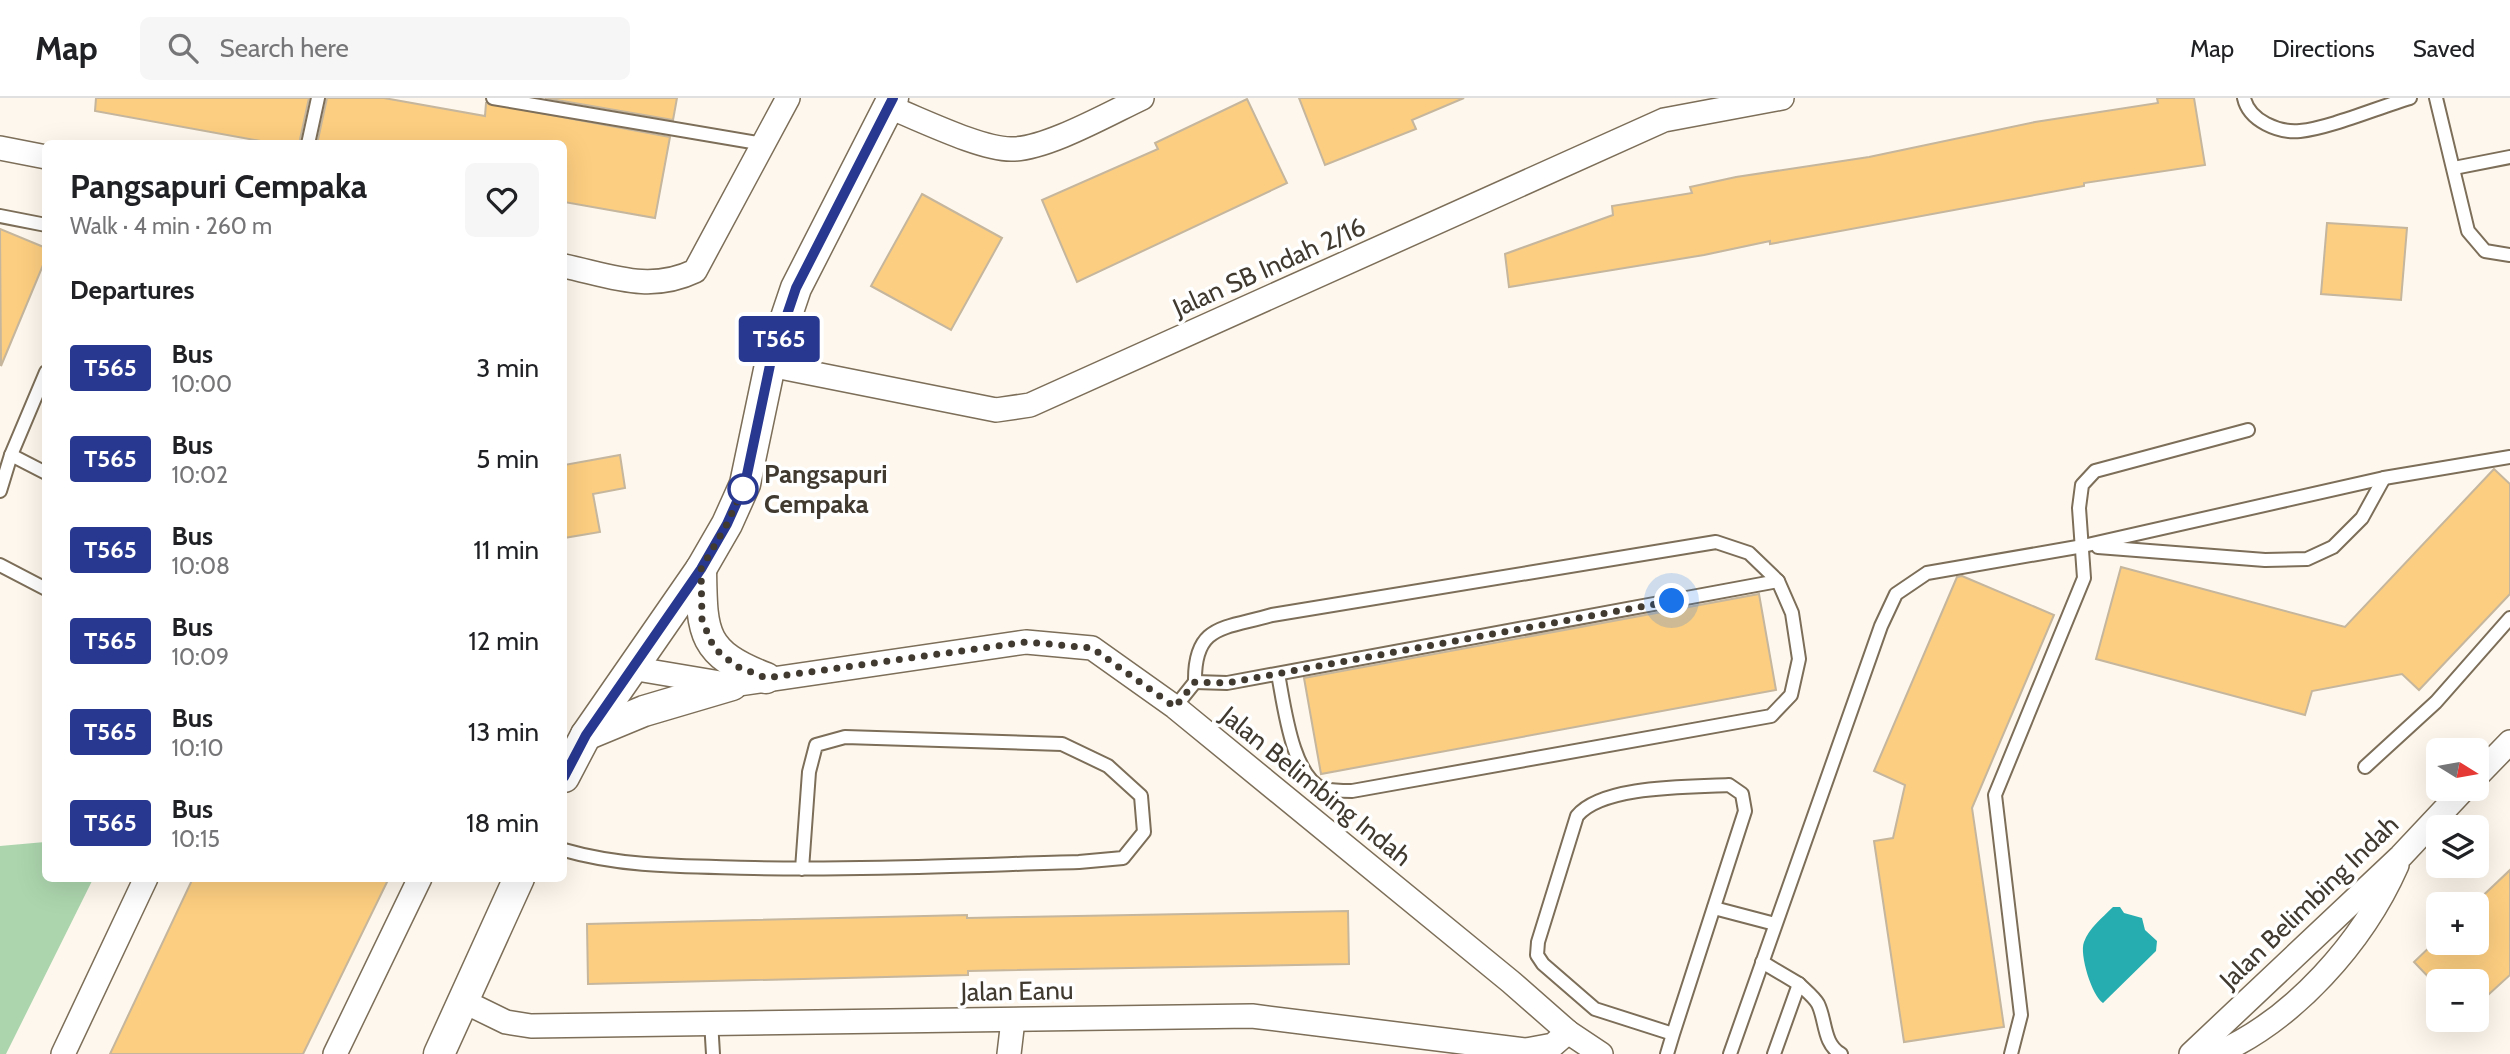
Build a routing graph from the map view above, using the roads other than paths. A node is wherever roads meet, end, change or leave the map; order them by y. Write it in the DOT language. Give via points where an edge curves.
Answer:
graph roads {
  1 [pos="318,98"];
  2 [pos="493,98"];
  3 [pos="788,98"];
  4 [pos="1142,98"];
  5 [pos="1782,98"];
  6 [pos="2244,98"];
  7 [pos="2410,98"];
  8 [pos="2436,98"];
  9 [pos="891,103"];
  10 [pos="309,140"];
  11 [pos="764,144"];
  12 [pos="0,148"];
  13 [pos="42,156"];
  14 [pos="2510,157"];
  15 [pos="2454,168"];
  16 [pos="0,216"];
  17 [pos="42,224"];
  18 [pos="2510,255"];
  19 [pos="567,267"];
  20 [pos="770,365"];
  21 [pos="42,381"];
  22 [pos="2248,430"];
  23 [pos="10,455"];
  24 [pos="2510,457"];
  25 [pos="42,471"];
  26 [pos="2384,478"];
  27 [pos="0,491"];
  28 [pos="2082,546"];
  29 [pos="0,565"];
  30 [pos="701,569"];
  31 [pos="1778,582"];
  32 [pos="42,587"];
  33 [pos="2510,618"];
  34 [pos="631,668"];
  35 [pos="1278,674"];
  36 [pos="766,678"];
  37 [pos="1195,682"];
  38 [pos="732,685"];
  39 [pos="1175,707"];
  40 [pos="586,735"];
  41 [pos="2510,741"];
  42 [pos="2489,763"];
  43 [pos="2365,767"];
  44 [pos="567,768"];
  45 [pos="2453,802"];
  46 [pos="567,851"];
  47 [pos="2401,856"];
  48 [pos="802,869"];
  49 [pos="144,882"];
  50 [pos="418,882"];
  51 [pos="517,882"];
  52 [pos="1714,908"];
  53 [pos="1775,925"];
  54 [pos="1762,962"];
  55 [pos="1799,984"];
  56 [pos="465,1002"];
  57 [pos="1013,1020"];
  58 [pos="711,1021"];
  59 [pos="1568,1032"];
  60 [pos="1673,1034"];
  61 [pos="1494,1051"];
  62 [pos="63,1054"];
  63 [pos="335,1054"];
  64 [pos="439,1054"];
  65 [pos="712,1054"];
  66 [pos="1009,1054"];
  67 [pos="1601,1054"];
  68 [pos="1667,1054"];
  69 [pos="1730,1054"];
  70 [pos="1774,1054"];
  71 [pos="1841,1054"];
  72 [pos="2011,1054"];
  73 [pos="2191,1054"];
  74 [pos="2216,1054"];
  1 -- 10 [label="lane"];
  2 -- 11 [label="lane"];
  3 -- 11 [label="street"];
  4 -- 9 [label="street" via="1052,140 1012,150 978,141"];
  5 -- 20 [label="street, Jalan SB Indah 2/16" via="1664,120 1030,405 996,410"];
  6 -- 7 [label="lane" via="2266,126 2299,131"];
  8 -- 15 [label="lane"];
  9 -- 20 [label="street" via="796,288"];
  11 -- 19 [label="street" via="695,271 673,282 648,284"];
  12 -- 13 [label="street"];
  14 -- 15 [label="lane"];
  15 -- 18 [label="lane" via="2468,231 2485,251"];
  16 -- 17 [label="lane"];
  20 -- 30 [label="street" via="745,484"];
  21 -- 23 [label="lane"];
  22 -- 28 [label="lane" via="2095,471 2082,485"];
  23 -- 25 [label="lane"];
  23 -- 27 [label="lane"];
  24 -- 26 [label="lane"];
  26 -- 28 [label="lane"];
  26 -- 28 [label="lane" via="2362,517 2333,547 2308,559 2264,560"];
  28 -- 53 [label="lane" via="1927,573 1896,594"];
  28 -- 72 [label="lane" via="2084,578 1995,795 2021,1015"];
  29 -- 32 [label="lane"];
  30 -- 34 [label="street"];
  30 -- 36 [label="street" via="702,620 714,648 736,666"];
  31 -- 35 [label="lane"];
  31 -- 35 [label="lane" via="1792,613 1798,659 1791,695 1771,716 1352,792 1323,788 1303,772"];
  31 -- 37 [label="lane" via="1749,553 1716,542 1272,615 1210,633 1195,656"];
  33 -- 43 [label="lane" via="2436,702"];
  34 -- 38 [label="street, Jalan Belimbing Indah"];
  34 -- 40 [label="street"];
  35 -- 37 [label="lane" via="1227,683"];
  36 -- 38 [label="street, Jalan Belimbing Indah"];
  36 -- 39 [label="street, Jalan Belimbing Indah" via="1026,642 1092,648"];
  37 -- 39 [label="lane"];
  38 -- 40 [label="street" via="644,711"];
  39 -- 59 [label="street, Jalan Belimbing Indah"];
  40 -- 44 [label="street"];
  41 -- 42 [label="street"];
  45 -- 47 [label="street, Jalan Belimbing Indah"];
  46 -- 48 [label="lane" via="674,868"];
  47 -- 73 [label="street, Jalan Belimbing Indah"];
  47 -- 74 [label="street" via="2381,901 2310,991 2245,1041"];
  48 -- 48 [label="lane" via="1122,858 1144,832 1141,796 1108,766 1062,744 845,737 816,745 809,772"];
  49 -- 62 [label="street"];
  50 -- 63 [label="street"];
  51 -- 56 [label="street"];
  52 -- 53 [label="lane"];
  52 -- 60 [label="lane"];
  52 -- 60 [label="lane" via="1745,811 1742,794 1730,785 1668,788 1597,799 1577,816 1537,955 1595,1009"];
  53 -- 54 [label="lane"];
  54 -- 55 [label="lane"];
  54 -- 69 [label="lane"];
  55 -- 70 [label="lane"];
  55 -- 71 [label="lane" via="1818,1004 1825,1032"];
  56 -- 58 [label="street, Jalan Eanu" via="506,1022 531,1026"];
  56 -- 64 [label="street"];
  57 -- 58 [label="street, Jalan Eanu"];
  57 -- 61 [label="street, Jalan Eanu" via="1252,1016"];
  57 -- 66 [label="street"];
  58 -- 65 [label="lane"];
  59 -- 61 [label="street, Jalan Eanu" via="1553,1045"];
  59 -- 67 [label="street, Jalan Belimbing Indah"];
  60 -- 68 [label="lane"];
}
